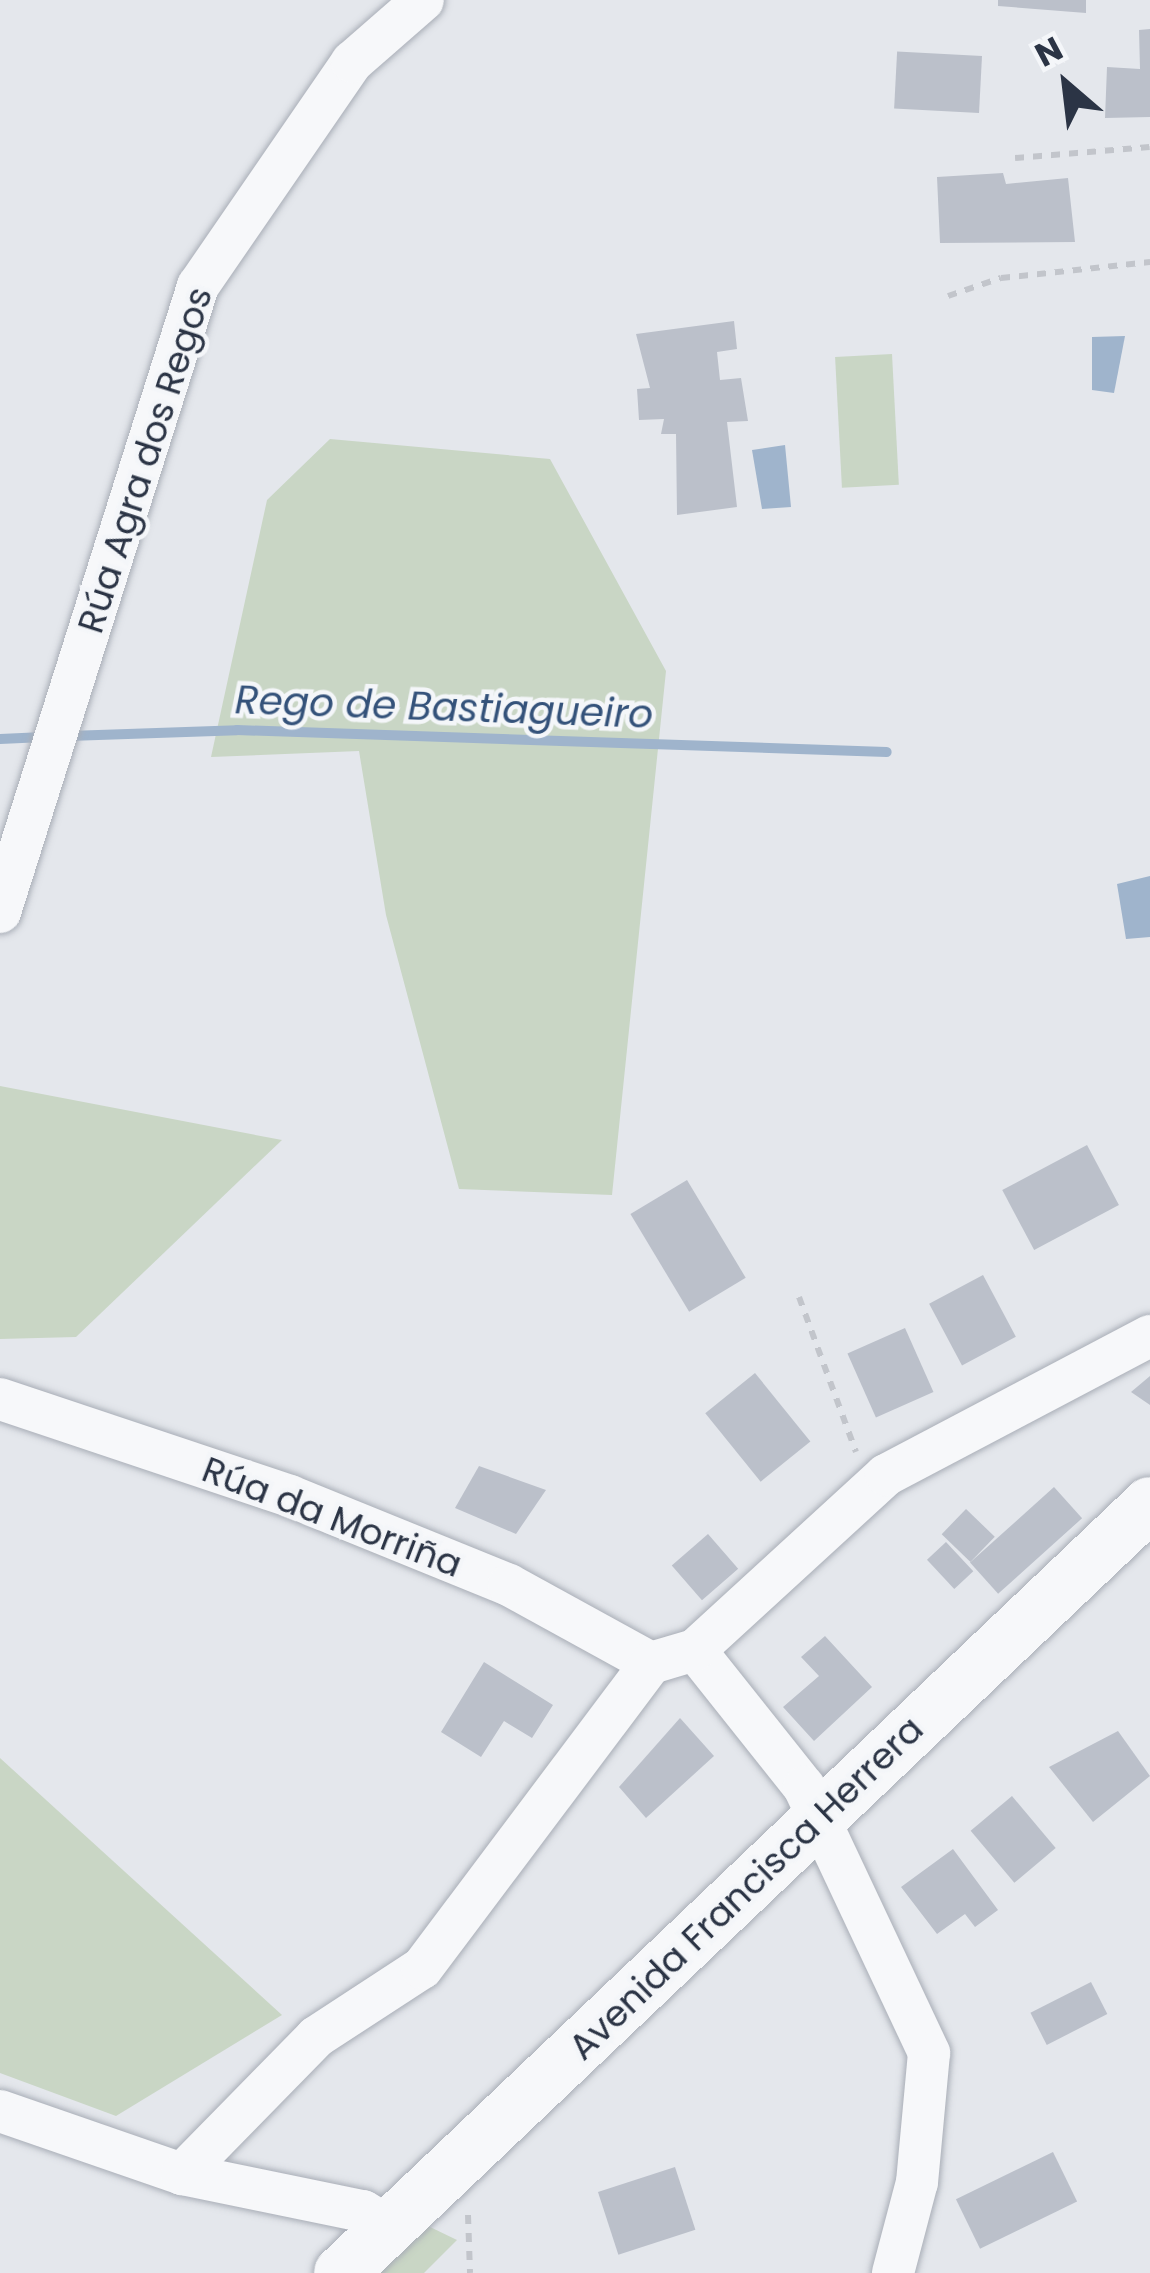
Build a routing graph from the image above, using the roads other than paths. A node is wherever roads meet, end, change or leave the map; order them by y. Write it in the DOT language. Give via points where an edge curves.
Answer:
graph roads {
  1 [pos="423,0"];
  2 [pos="0,912"];
  3 [pos="1150,1336"];
  4 [pos="0,1399"];
  5 [pos="1150,1504"];
  6 [pos="695,1650"];
  7 [pos="651,1663"];
  8 [pos="820,1817"];
  9 [pos="0,2111"];
  10 [pos="182,2174"];
  11 [pos="390,2227"];
  12 [pos="341,2273"];
  13 [pos="893,2273"];
  1 -- 2 [label="street, Rúa Agra dos Regos" via="352,62 198,286"];
  3 -- 6 [label="street" via="869,1490"];
  4 -- 7 [label="street, Rúa da Morriña" via="356,1522 509,1585"];
  5 -- 8 [label="street, Avenida Francisca Herrera"];
  6 -- 7 [label="street"];
  6 -- 8 [label="street"];
  7 -- 10 [label="street" via="422,1968 316,2037"];
  8 -- 11 [label="street, Avenida Francisca Herrera"];
  8 -- 13 [label="street" via="929,2053 917,2182"];
  9 -- 10 [label="street"];
  10 -- 11 [label="street" via="363,2211"];
  11 -- 12 [label="street, Avenida Francisca Herrera"];
}
